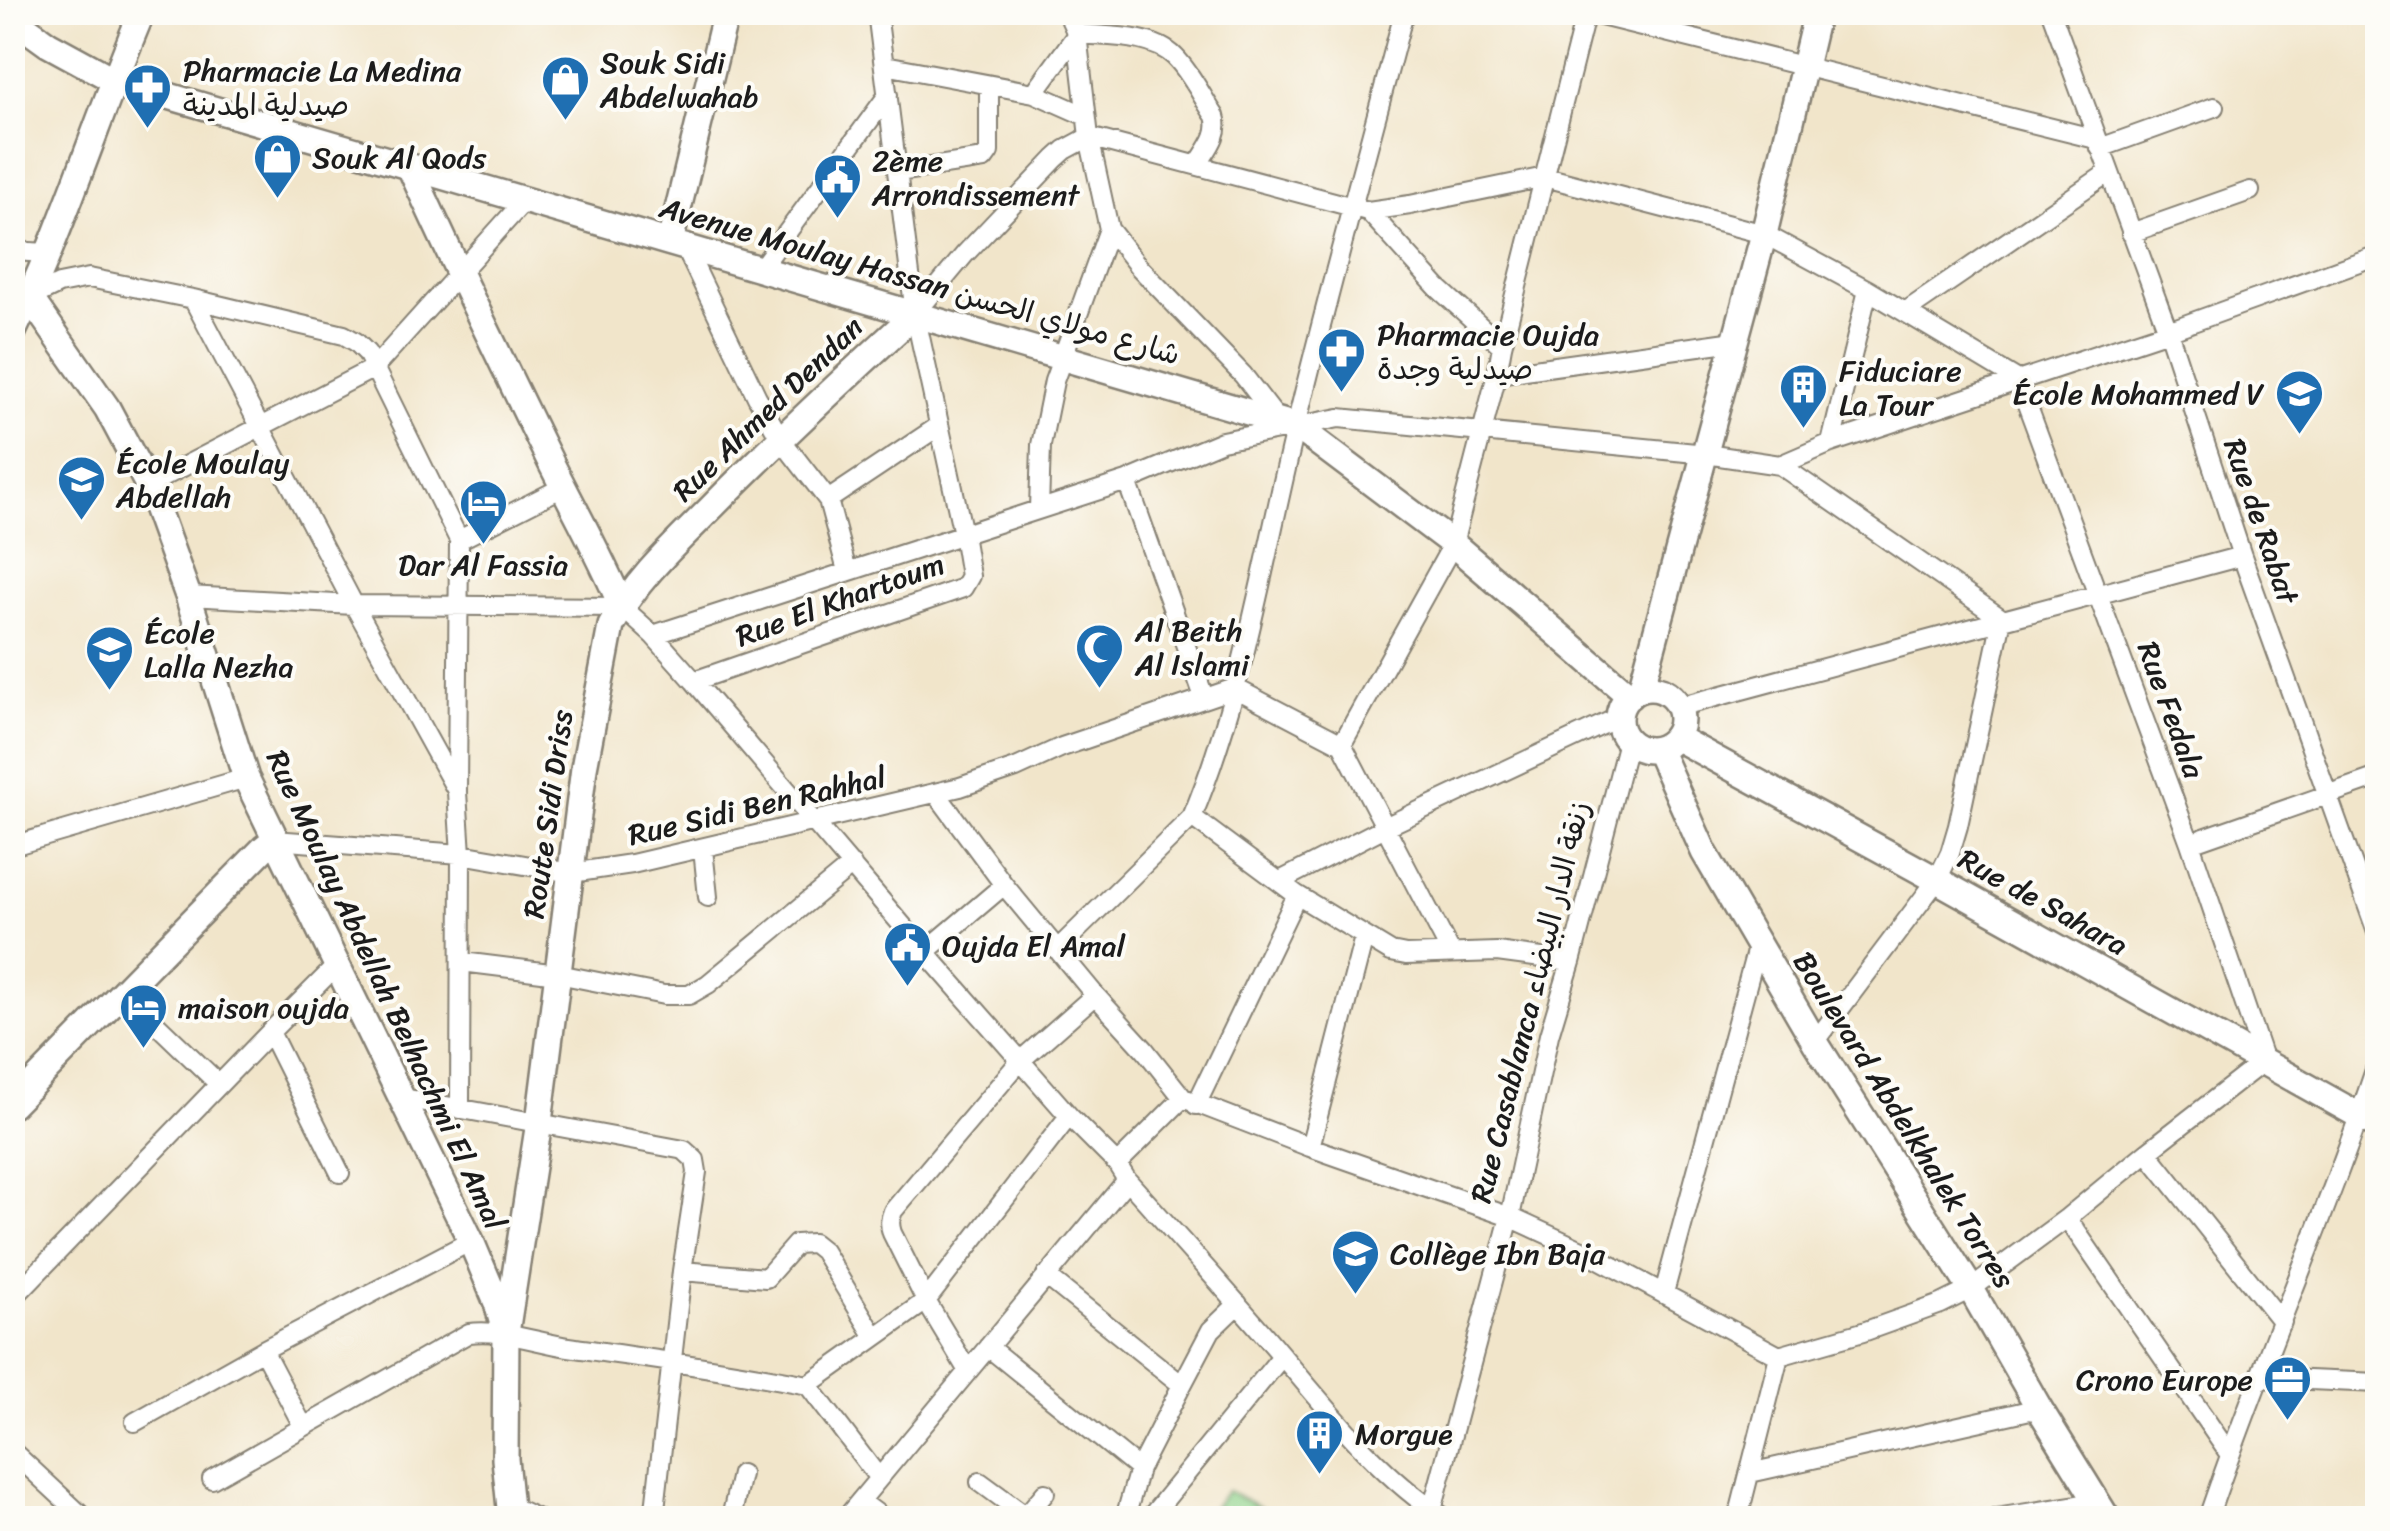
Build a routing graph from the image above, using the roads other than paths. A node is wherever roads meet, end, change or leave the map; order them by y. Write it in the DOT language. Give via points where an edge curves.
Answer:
graph roads {
  1 [pos="142,12"];
  2 [pos="726,12"];
  3 [pos="877,12"];
  4 [pos="1067,12"];
  5 [pos="1404,12"];
  6 [pos="1816,12"];
  7 [pos="2052,12"];
  8 [pos="1586,13"];
  9 [pos="12,18"];
  10 [pos="1077,34"];
  11 [pos="885,65"];
  12 [pos="1804,65"];
  13 [pos="114,80"];
  14 [pos="989,84"];
  15 [pos="1034,92"];
  16 [pos="888,95"];
  17 [pos="2214,107"];
  18 [pos="1086,116"];
  19 [pos="1089,137"];
  20 [pos="2098,144"];
  21 [pos="1198,164"];
  22 [pos="410,166"];
  23 [pos="898,172"];
  24 [pos="2109,172"];
  25 [pos="1545,178"];
  26 [pos="2250,191"];
  27 [pos="525,200"];
  28 [pos="1360,210"];
  29 [pos="1109,229"];
  30 [pos="2131,233"];
  31 [pos="1764,234"];
  32 [pos="678,244"];
  33 [pos="12,251"];
  34 [pos="47,254"];
  35 [pos="2378,255"];
  36 [pos="760,268"];
  37 [pos="459,275"];
  38 [pos="1868,290"];
  39 [pos="30,298"];
  40 [pos="193,299"];
  41 [pos="1905,312"];
  42 [pos="916,314"];
  43 [pos="12,319"];
  44 [pos="2168,331"];
  45 [pos="12,334"];
  46 [pos="1735,340"];
  47 [pos="1502,346"];
  48 [pos="1064,357"];
  49 [pos="374,368"];
  50 [pos="1497,374"];
  51 [pos="2018,380"];
  52 [pos="1286,422"];
  53 [pos="260,426"];
  54 [pos="939,426"];
  55 [pos="1482,431"];
  56 [pos="780,438"];
  57 [pos="1831,443"];
  58 [pos="1706,454"];
  59 [pos="1780,464"];
  60 [pos="1127,481"];
  61 [pos="148,485"];
  62 [pos="563,487"];
  63 [pos="828,500"];
  64 [pos="1039,508"];
  65 [pos="963,534"];
  66 [pos="459,540"];
  67 [pos="1452,544"];
  68 [pos="2242,556"];
  69 [pos="848,571"];
  70 [pos="2099,594"];
  71 [pos="188,596"];
  72 [pos="354,605"];
  73 [pos="460,606"];
  74 [pos="622,606"];
  75 [pos="2002,619"];
  76 [pos="654,635"];
  77 [pos="694,681"];
  78 [pos="1235,688"];
  79 [pos="1204,698"];
  80 [pos="1678,707"];
  81 [pos="1630,711"];
  82 [pos="1666,743"];
  83 [pos="1342,744"];
  84 [pos="246,778"];
  85 [pos="2378,778"];
  86 [pos="457,792"];
  87 [pos="936,793"];
  88 [pos="2328,795"];
  89 [pos="1192,817"];
  90 [pos="815,822"];
  91 [pos="1385,827"];
  92 [pos="274,840"];
  93 [pos="2190,842"];
  94 [pos="12,846"];
  95 [pos="703,848"];
  96 [pos="461,854"];
  97 [pos="852,865"];
  98 [pos="572,873"];
  99 [pos="1938,880"];
  100 [pos="1280,881"];
  101 [pos="1004,885"];
  102 [pos="1298,895"];
  103 [pos="708,897"];
  104 [pos="2378,935"];
  105 [pos="1364,938"];
  106 [pos="1758,944"];
  107 [pos="1057,950"];
  108 [pos="925,952"];
  109 [pos="1451,953"];
  110 [pos="462,962"];
  111 [pos="1571,962"];
  112 [pos="336,966"];
  113 [pos="558,974"];
  114 [pos="122,992"];
  115 [pos="1095,995"];
  116 [pos="270,1032"];
  117 [pos="1815,1042"];
  118 [pos="2378,1060"];
  119 [pos="1020,1061"];
  120 [pos="2264,1061"];
  121 [pos="219,1084"];
  122 [pos="403,1098"];
  123 [pos="1189,1102"];
  124 [pos="12,1105"];
  125 [pos="460,1109"];
  126 [pos="1069,1116"];
  127 [pos="2368,1121"];
  128 [pos="539,1122"];
  129 [pos="1310,1147"];
  130 [pos="2147,1152"];
  131 [pos="1122,1172"];
  132 [pos="340,1173"];
  133 [pos="1510,1217"];
  134 [pos="2067,1218"];
  135 [pos="470,1241"];
  136 [pos="682,1271"];
  137 [pos="1046,1276"];
  138 [pos="1971,1289"];
  139 [pos="1664,1293"];
  140 [pos="12,1299"];
  141 [pos="926,1301"];
  142 [pos="1238,1304"];
  143 [pos="2282,1322"];
  144 [pos="506,1333"];
  145 [pos="876,1338"];
  146 [pos="988,1347"];
  147 [pos="264,1350"];
  148 [pos="1282,1356"];
  149 [pos="1779,1356"];
  150 [pos="672,1362"];
  151 [pos="968,1371"];
  152 [pos="2261,1378"];
  153 [pos="2378,1383"];
  154 [pos="808,1385"];
  155 [pos="1182,1385"];
  156 [pos="2039,1408"];
  157 [pos="136,1422"];
  158 [pos="303,1426"];
  159 [pos="12,1451"];
  160 [pos="2230,1455"];
  161 [pos="1138,1469"];
  162 [pos="1750,1473"];
  163 [pos="740,1474"];
  164 [pos="878,1477"];
  165 [pos="212,1479"];
  166 [pos="980,1482"];
  167 [pos="1046,1492"];
  168 [pos="860,1501"];
  169 [pos="2102,1510"];
  170 [pos="511,1512"];
  171 [pos="1438,1514"];
  172 [pos="84,1518"];
  173 [pos="536,1518"];
  174 [pos="654,1518"];
  175 [pos="731,1518"];
  176 [pos="846,1518"];
  177 [pos="883,1518"];
  178 [pos="1027,1518"];
  179 [pos="1125,1518"];
  180 [pos="1150,1518"];
  181 [pos="1738,1518"];
  182 [pos="1997,1518"];
  183 [pos="2208,1518"];
  1 -- 13 [label="street"];
  2 -- 32 [label="street"];
  3 -- 11 [label="street, Rue El Khartoum"];
  4 -- 10 [label="street"];
  5 -- 28 [label="street"];
  6 -- 12 [label="street, Rue Casablanca زنقة الدار البيضاء"];
  7 -- 20 [label="street, Rue de Rabat"];
  8 -- 12 [label="street"];
  8 -- 25 [label="street"];
  9 -- 13 [label="street, Avenue Moulay Hassan شارع مولاي الحسن"];
  10 -- 15 [label="street"];
  10 -- 18 [label="street"];
  10 -- 21 [label="street" via="1146,42 1173,55 1218,124"];
  11 -- 14 [label="street"];
  11 -- 16 [label="street, Rue El Khartoum"];
  12 -- 20 [label="street"];
  12 -- 31 [label="street, Rue Casablanca زنقة الدار البيضاء"];
  13 -- 22 [label="street, Avenue Moulay Hassan شارع مولاي الحسن"];
  13 -- 34 [label="street"];
  14 -- 15 [label="street"];
  14 -- 23 [label="street" via="984,159"];
  15 -- 18 [label="street"];
  16 -- 23 [label="street, Rue El Khartoum"];
  16 -- 36 [label="street"];
  17 -- 20 [label="street"];
  18 -- 19 [label="street"];
  19 -- 21 [label="street"];
  19 -- 29 [label="street"];
  19 -- 42 [label="street, Rue Ahmed Dendan" via="1055,159"];
  20 -- 24 [label="street, Rue de Rabat"];
  21 -- 28 [label="street"];
  22 -- 27 [label="street, Avenue Moulay Hassan شارع مولاي الحسن"];
  22 -- 37 [label="street"];
  23 -- 42 [label="street, Rue El Khartoum"];
  24 -- 30 [label="street, Rue de Rabat"];
  24 -- 41 [label="street"];
  25 -- 28 [label="street"];
  25 -- 31 [label="street"];
  25 -- 47 [label="street"];
  26 -- 30 [label="street"];
  27 -- 32 [label="street, Avenue Moulay Hassan شارع مولاي الحسن"];
  27 -- 37 [label="street"];
  28 -- 47 [label="street"];
  28 -- 52 [label="street"];
  29 -- 48 [label="street"];
  29 -- 52 [label="street"];
  30 -- 44 [label="street, Rue de Rabat"];
  31 -- 38 [label="street"];
  31 -- 46 [label="street, Rue Casablanca زنقة الدار البيضاء"];
  32 -- 36 [label="street, Avenue Moulay Hassan شارع مولاي الحسن"];
  32 -- 56 [label="street"];
  33 -- 34 [label="street"];
  34 -- 39 [label="street"];
  35 -- 44 [label="street"];
  36 -- 42 [label="street, Avenue Moulay Hassan شارع مولاي الحسن"];
  37 -- 49 [label="street"];
  37 -- 62 [label="street"];
  38 -- 41 [label="street"];
  38 -- 57 [label="street"];
  39 -- 40 [label="street" via="89,278"];
  39 -- 43 [label="street"];
  39 -- 45 [label="street"];
  39 -- 61 [label="street, Rue Moulay Abdellah Belhachmi El Amal" via="107,408"];
  40 -- 49 [label="street" via="344,335"];
  40 -- 53 [label="street"];
  41 -- 51 [label="street"];
  42 -- 48 [label="street, Avenue Moulay Hassan شارع مولاي الحسن"];
  42 -- 54 [label="street, Rue El Khartoum"];
  42 -- 56 [label="street, Rue Ahmed Dendan"];
  44 -- 51 [label="street"];
  44 -- 68 [label="street, Rue de Rabat"];
  46 -- 50 [label="street"];
  46 -- 58 [label="street, Rue Casablanca زنقة الدار البيضاء"];
  47 -- 50 [label="street"];
  48 -- 52 [label="street, Avenue Moulay Hassan شارع مولاي الحسن"];
  48 -- 64 [label="street" via="1046,414"];
  49 -- 53 [label="street"];
  49 -- 66 [label="street"];
  50 -- 55 [label="street"];
  51 -- 57 [label="street"];
  51 -- 70 [label="street, Rue Fedala"];
  52 -- 55 [label="street" via="1339,418"];
  52 -- 60 [label="street"];
  52 -- 67 [label="street, Avenue Moulay Hassan شارع مولاي الحسن"];
  52 -- 78 [label="street"];
  53 -- 61 [label="street"];
  53 -- 72 [label="street"];
  54 -- 63 [label="street"];
  54 -- 65 [label="street, Rue El Khartoum"];
  55 -- 58 [label="street"];
  55 -- 67 [label="street"];
  56 -- 63 [label="street"];
  56 -- 74 [label="street, Rue Ahmed Dendan"];
  57 -- 59 [label="street"];
  58 -- 59 [label="street"];
  58 -- 81 [label="street, Rue Casablanca زنقة الدار البيضاء"];
  59 -- 75 [label="street"];
  60 -- 64 [label="street"];
  60 -- 79 [label="street"];
  61 -- 71 [label="street, Rue Moulay Abdellah Belhachmi El Amal"];
  62 -- 66 [label="street"];
  62 -- 74 [label="street"];
  63 -- 69 [label="street"];
  64 -- 65 [label="street"];
  65 -- 69 [label="street"];
  65 -- 77 [label="street, Rue El Khartoum" via="970,576 963,588"];
  66 -- 73 [label="street"];
  67 -- 81 [label="street, Avenue Moulay Hassan شارع مولاي الحسن"];
  67 -- 83 [label="street"];
  68 -- 70 [label="street"];
  68 -- 88 [label="street, Rue de Rabat"];
  69 -- 76 [label="street"];
  70 -- 75 [label="street"];
  70 -- 93 [label="street, Rue Fedala"];
  71 -- 72 [label="street"];
  71 -- 84 [label="street, Rue Moulay Abdellah Belhachmi El Amal"];
  72 -- 73 [label="street"];
  72 -- 86 [label="street"];
  73 -- 74 [label="street"];
  73 -- 86 [label="street"];
  74 -- 76 [label="street"];
  74 -- 98 [label="street, Route Sidi Driss" via="612,626 588,750"];
  75 -- 80 [label="street"];
  75 -- 99 [label="street" via="1958,826"];
  76 -- 77 [label="street"];
  77 -- 90 [label="street"];
  78 -- 79 [label="street, Rue Sidi Ben Rahhal"];
  78 -- 83 [label="street"];
  78 -- 89 [label="street"];
  79 -- 87 [label="street, Rue Sidi Ben Rahhal"];
  80 -- 81 [label="street" via="1667,693 1650,688"];
  80 -- 82 [label="street" via="1680,727"];
  81 -- 82 [label="street" via="1642,749"];
  81 -- 91 [label="street"];
  81 -- 111 [label="street, Rue Casablanca زنقة الدار البيضاء"];
  82 -- 99 [label="street, Rue de Sahara"];
  82 -- 106 [label="street, Boulevard Abdelkhalek Torres" via="1704,852"];
  83 -- 91 [label="street"];
  84 -- 92 [label="street, Rue Moulay Abdellah Belhachmi El Amal"];
  84 -- 94 [label="street"];
  85 -- 88 [label="street"];
  86 -- 96 [label="street"];
  87 -- 90 [label="street, Rue Sidi Ben Rahhal"];
  87 -- 101 [label="street"];
  88 -- 93 [label="street"];
  88 -- 104 [label="street, Rue de Rabat"];
  89 -- 100 [label="street"];
  89 -- 107 [label="street"];
  90 -- 95 [label="street, Rue Sidi Ben Rahhal"];
  90 -- 97 [label="street"];
  91 -- 100 [label="street"];
  91 -- 109 [label="street"];
  92 -- 96 [label="street, Rue Sidi Ben Rahhal"];
  92 -- 112 [label="street, Rue Moulay Abdellah Belhachmi El Amal"];
  92 -- 114 [label="street"];
  93 -- 120 [label="street, Rue Fedala"];
  95 -- 98 [label="street, Rue Sidi Ben Rahhal"];
  95 -- 103 [label="street"];
  96 -- 98 [label="street, Rue Sidi Ben Rahhal"];
  96 -- 110 [label="street"];
  97 -- 108 [label="street"];
  97 -- 113 [label="street" via="689,996"];
  98 -- 113 [label="street, Route Sidi Driss"];
  99 -- 117 [label="street"];
  99 -- 120 [label="street, Rue de Sahara"];
  100 -- 102 [label="street"];
  101 -- 107 [label="street"];
  101 -- 108 [label="street"];
  102 -- 105 [label="street"];
  102 -- 123 [label="street"];
  105 -- 109 [label="street" via="1400,954"];
  105 -- 129 [label="street"];
  106 -- 117 [label="street, Boulevard Abdelkhalek Torres"];
  106 -- 139 [label="street"];
  107 -- 115 [label="street"];
  108 -- 119 [label="street"];
  109 -- 111 [label="street"];
  110 -- 113 [label="street"];
  110 -- 125 [label="street"];
  111 -- 133 [label="street, Rue Casablanca زنقة الدار البيضاء"];
  112 -- 116 [label="street"];
  112 -- 122 [label="street, Rue Moulay Abdellah Belhachmi El Amal"];
  113 -- 128 [label="street, Route Sidi Driss"];
  114 -- 121 [label="street"];
  114 -- 124 [label="street"];
  115 -- 119 [label="street"];
  115 -- 123 [label="street"];
  116 -- 121 [label="street"];
  116 -- 132 [label="street"];
  117 -- 138 [label="street, Boulevard Abdelkhalek Torres"];
  118 -- 127 [label="street"];
  119 -- 126 [label="street"];
  119 -- 141 [label="street" via="891,1217 892,1233"];
  120 -- 127 [label="street, Rue de Sahara"];
  120 -- 130 [label="street"];
  121 -- 140 [label="street"];
  122 -- 125 [label="street"];
  122 -- 135 [label="street, Rue Moulay Abdellah Belhachmi El Amal"];
  123 -- 129 [label="street"];
  123 -- 131 [label="street"];
  125 -- 128 [label="street"];
  126 -- 131 [label="street"];
  126 -- 141 [label="street"];
  127 -- 143 [label="street"];
  128 -- 136 [label="street" via="684,1150 696,1160"];
  128 -- 144 [label="street, Route Sidi Driss"];
  129 -- 133 [label="street"];
  130 -- 134 [label="street"];
  130 -- 143 [label="street"];
  131 -- 137 [label="street"];
  131 -- 142 [label="street"];
  133 -- 139 [label="street"];
  133 -- 171 [label="street, Rue Casablanca زنقة الدار البيضاء"];
  134 -- 138 [label="street"];
  134 -- 160 [label="street"];
  135 -- 144 [label="street, Rue Moulay Abdellah Belhachmi El Amal"];
  135 -- 147 [label="street"];
  136 -- 145 [label="street" via="766,1278 796,1244 813,1243"];
  136 -- 150 [label="street"];
  137 -- 146 [label="street"];
  137 -- 155 [label="street"];
  138 -- 149 [label="street"];
  138 -- 156 [label="street, Boulevard Abdelkhalek Torres"];
  139 -- 149 [label="street"];
  141 -- 145 [label="street"];
  141 -- 151 [label="street"];
  142 -- 148 [label="street"];
  142 -- 155 [label="street" via="1212,1330"];
  143 -- 152 [label="street"];
  144 -- 150 [label="street"];
  144 -- 158 [label="street" via="469,1333"];
  144 -- 170 [label="street, Route Sidi Driss"];
  145 -- 154 [label="street"];
  146 -- 151 [label="street"];
  146 -- 161 [label="street"];
  147 -- 157 [label="street"];
  147 -- 158 [label="street"];
  148 -- 171 [label="street" via="1378,1464"];
  148 -- 180 [label="street"];
  149 -- 162 [label="street"];
  150 -- 154 [label="street"];
  150 -- 174 [label="street"];
  151 -- 164 [label="street"];
  152 -- 153 [label="street"];
  152 -- 160 [label="street"];
  154 -- 164 [label="street"];
  155 -- 161 [label="street"];
  156 -- 162 [label="street"];
  156 -- 169 [label="street, Boulevard Abdelkhalek Torres"];
  158 -- 165 [label="street"];
  159 -- 172 [label="street"];
  160 -- 183 [label="street"];
  161 -- 179 [label="street"];
  162 -- 181 [label="street"];
  163 -- 175 [label="street"];
  164 -- 168 [label="street"];
  166 -- 178 [label="street"];
  167 -- 178 [label="street"];
  168 -- 176 [label="street"];
  168 -- 177 [label="street"];
  169 -- 182 [label="street"];
  170 -- 173 [label="street"];
}
